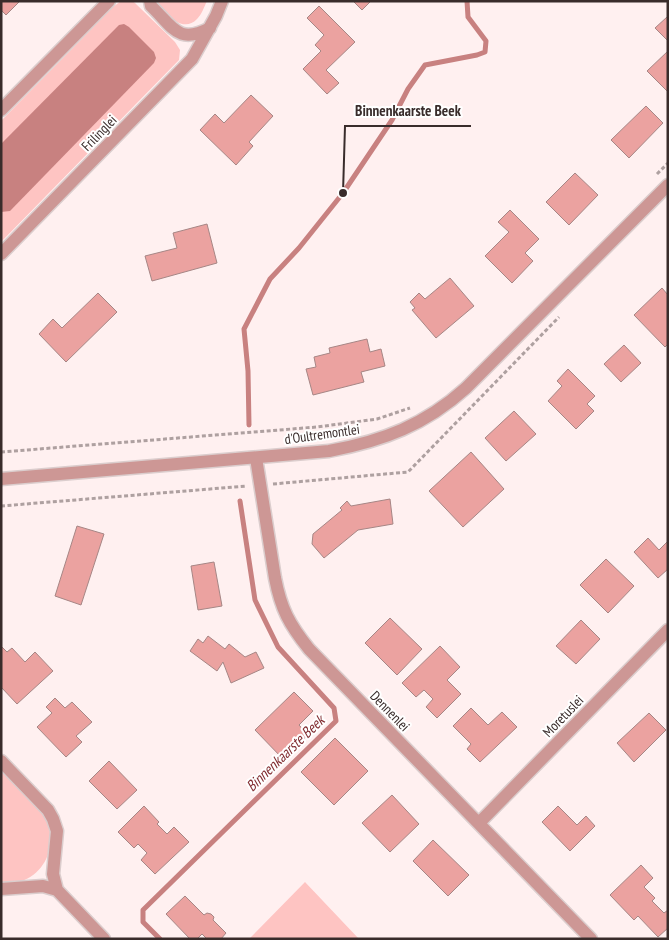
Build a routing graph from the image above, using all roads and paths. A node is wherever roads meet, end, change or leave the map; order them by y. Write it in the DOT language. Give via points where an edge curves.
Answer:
graph roads {
  1 [pos="109,1"];
  2 [pos="150,1"];
  3 [pos="222,1"];
  4 [pos="210,28"];
  5 [pos="1,110"];
  6 [pos="668,162"];
  7 [pos="654,176"];
  8 [pos="668,185"];
  9 [pos="1,254"];
  10 [pos="560,316"];
  11 [pos="416,405"];
  12 [pos="1,452"];
  13 [pos="256,458"];
  14 [pos="1,479"];
  15 [pos="260,485"];
  16 [pos="1,506"];
  17 [pos="668,630"];
  18 [pos="1,761"];
  19 [pos="479,823"];
  20 [pos="1,889"];
  21 [pos="57,890"];
  22 [pos="104,939"];
  23 [pos="591,939"];
  1 -- 5 [label="street"];
  2 -- 4 [label="street" via="151,6 180,34 189,36"];
  3 -- 4 [label="street, Frilinglei"];
  4 -- 9 [label="street, Frilinglei" via="192,59"];
  6 -- 7 [label="path"];
  8 -- 13 [label="street, d'Oultremontlei" via="447,406 417,424 360,446"];
  10 -- 15 [label="path" via="408,472"];
  11 -- 12 [label="path" via="376,419 326,426"];
  13 -- 14 [label="street, d'Oultremontlei"];
  13 -- 15 [label="street, Dennenlei"];
  15 -- 16 [label="path"];
  15 -- 19 [label="street, Dennenlei" via="279,597 292,629"];
  17 -- 19 [label="street, Moretuslei"];
  18 -- 21 [label="street" via="53,818 57,831 53,874"];
  19 -- 23 [label="street, Dennenlei"];
  20 -- 21 [label="street" via="36,885"];
  21 -- 22 [label="street"];
}
